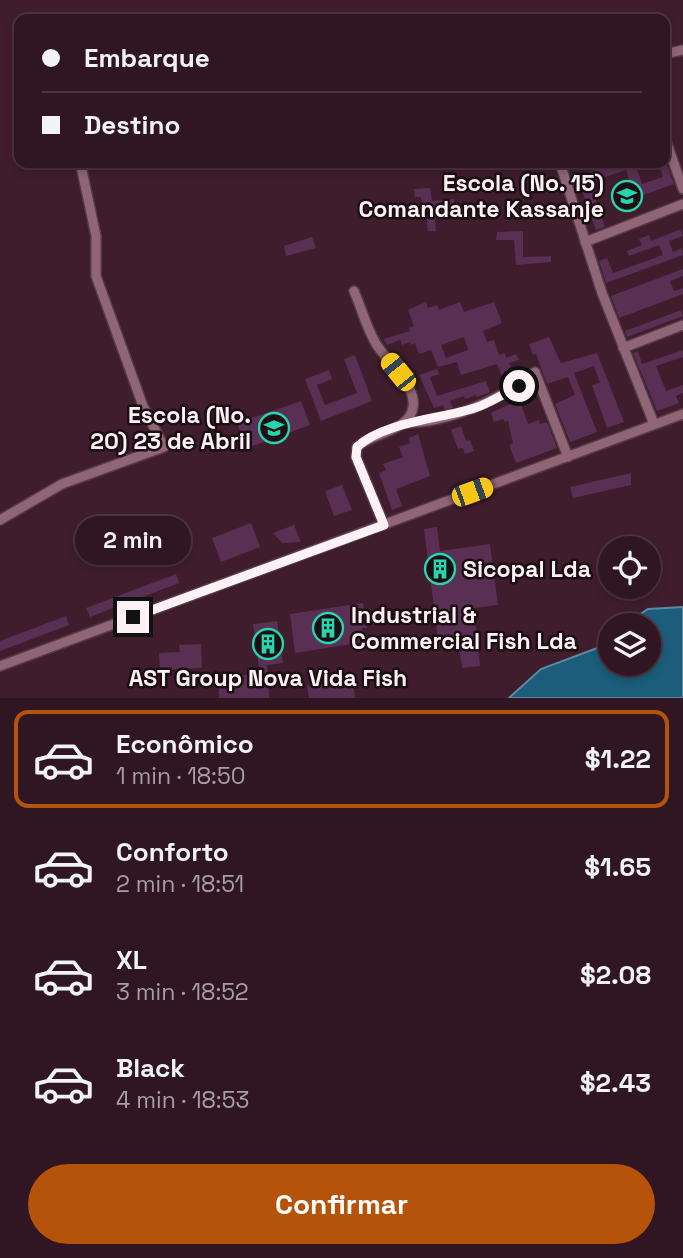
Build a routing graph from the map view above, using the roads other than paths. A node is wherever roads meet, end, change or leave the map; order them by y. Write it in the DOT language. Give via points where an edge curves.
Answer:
graph roads {
  1 [pos="670,152"];
  2 [pos="82,168"];
  3 [pos="562,168"];
  4 [pos="683,189"];
  5 [pos="683,204"];
  6 [pos="585,242"];
  7 [pos="354,290"];
  8 [pos="683,325"];
  9 [pos="623,348"];
  10 [pos="683,414"];
  11 [pos="403,423"];
  12 [pos="654,424"];
  13 [pos="568,457"];
  14 [pos="0,520"];
  15 [pos="384,525"];
  16 [pos="0,666"];
  1 -- 4 [label="street"];
  2 -- 14 [label="street" via="96,236 96,276 143,406 163,447 62,484"];
  3 -- 6 [label="street"];
  5 -- 6 [label="street"];
  6 -- 9 [label="street"];
  7 -- 11 [label="street" via="375,344 410,389 411,415"];
  8 -- 9 [label="street"];
  9 -- 12 [label="street"];
  10 -- 12 [label="street"];
  11 -- 13 [label="street" via="473,409 519,386 535,372"];
  11 -- 15 [label="street" via="357,447 356,457"];
  12 -- 13 [label="street"];
  13 -- 15 [label="street"];
  15 -- 16 [label="street"];
}
